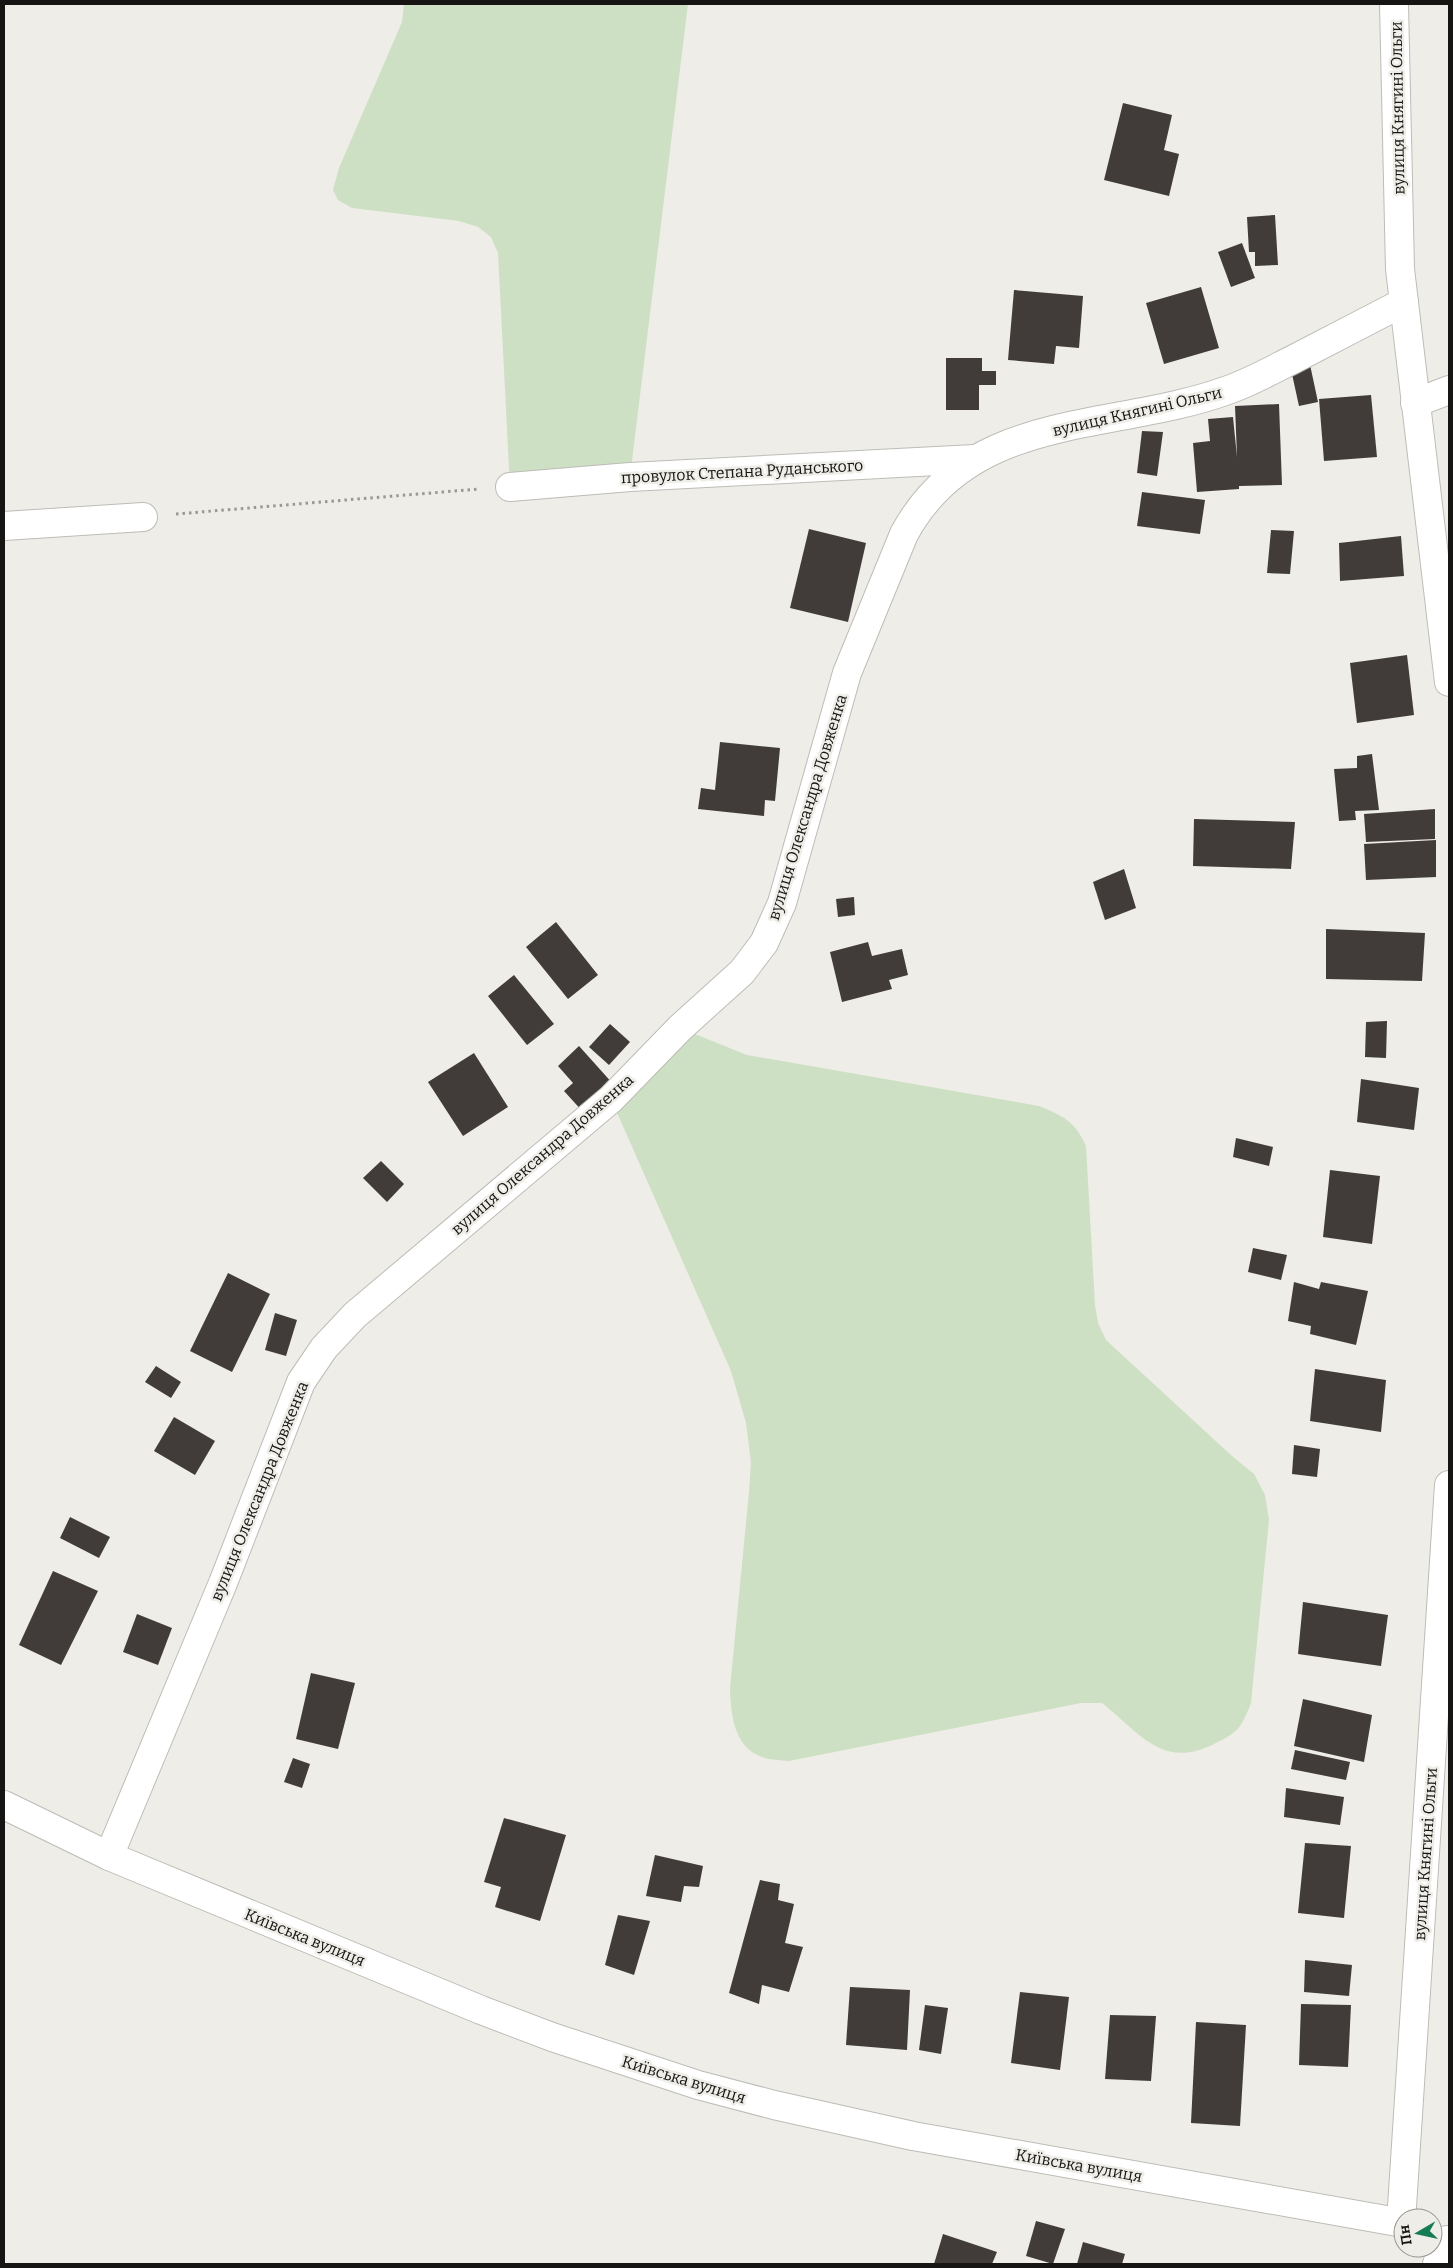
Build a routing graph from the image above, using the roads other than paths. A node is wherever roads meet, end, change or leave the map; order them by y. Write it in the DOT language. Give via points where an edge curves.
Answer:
graph roads {
  1 [pos="1394,4"];
  2 [pos="1404,302"];
  3 [pos="1449,390"];
  4 [pos="1415,403"];
  5 [pos="975,459"];
  6 [pos="510,486"];
  7 [pos="143,517"];
  8 [pos="4,526"];
  9 [pos="1449,682"];
  10 [pos="1449,1485"];
  11 [pos="4,1805"];
  12 [pos="109,1856"];
  13 [pos="1403,2208"];
  14 [pos="1393,2220"];
  1 -- 2 [label="street, вулиця Княгині Ольги" via="1400,269"];
  2 -- 4 [label="street, вулиця Княгині Ольги"];
  2 -- 5 [label="street, вулиця Княгині Ольги" via="1229,390 1182,404 1033,434"];
  3 -- 4 [label="street"];
  4 -- 9 [label="street, вулиця Княгині Ольги"];
  5 -- 6 [label="street, провулок Степана Руданського"];
  5 -- 12 [label="street, вулиця Олександра Довженка" via="930,495 915,514 891,563 847,673 782,903 753,958 611,1099 355,1315 324,1348 301,1382"];
  7 -- 8 [label="street"];
  10 -- 13 [label="street, вулиця Княгині Ольги"];
  11 -- 12 [label="street, Київська вулиця"];
  12 -- 14 [label="street, Київська вулиця" via="481,2010 698,2085 913,2136"];
}
